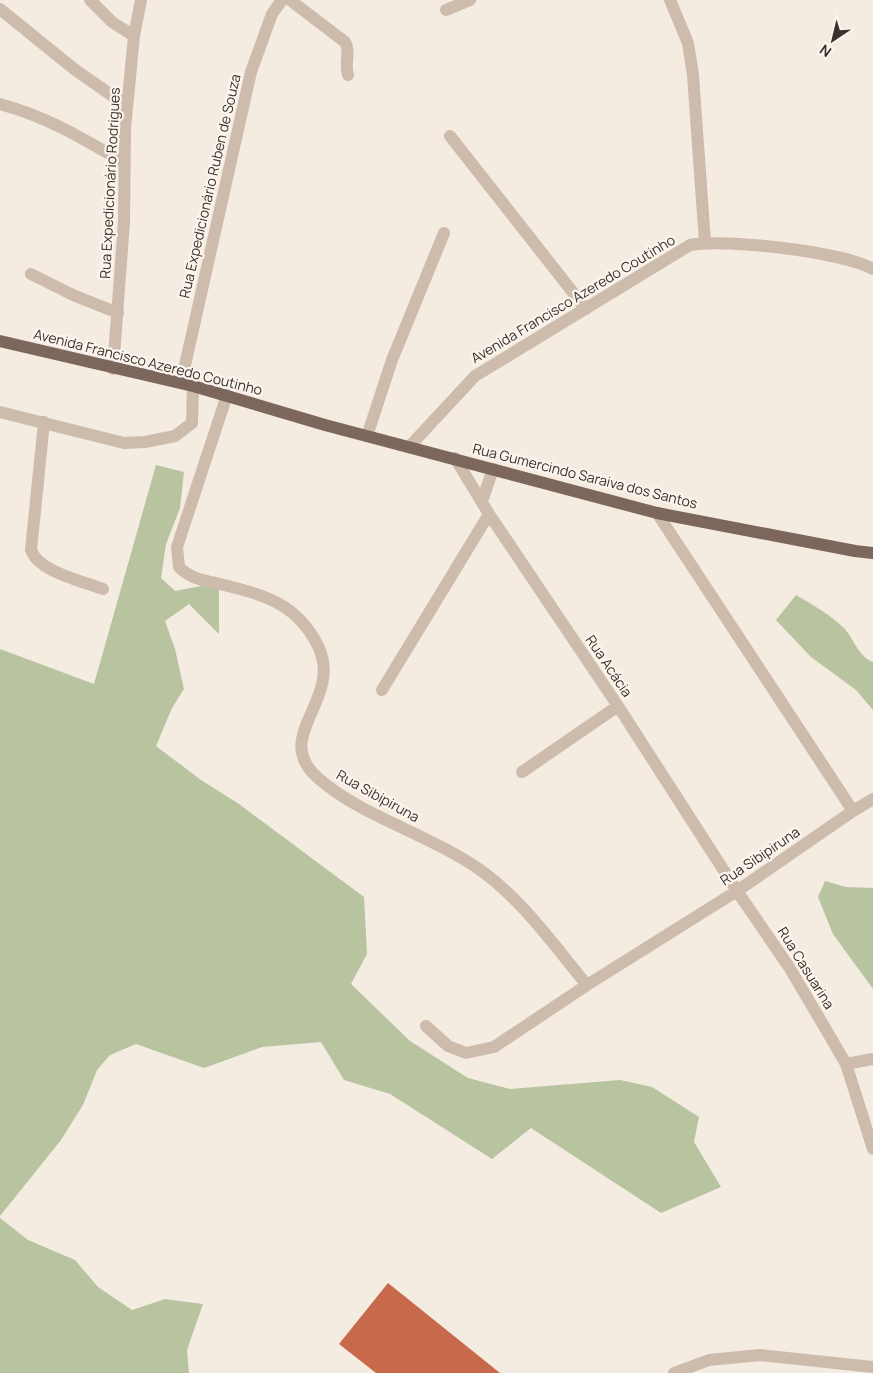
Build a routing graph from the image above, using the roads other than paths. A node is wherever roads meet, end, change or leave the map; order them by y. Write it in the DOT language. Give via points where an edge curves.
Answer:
graph roads {
  1 [pos="90,0"];
  2 [pos="141,0"];
  3 [pos="282,0"];
  4 [pos="290,0"];
  5 [pos="470,0"];
  6 [pos="670,0"];
  7 [pos="0,9"];
  8 [pos="446,10"];
  9 [pos="134,36"];
  10 [pos="348,74"];
  11 [pos="0,104"];
  12 [pos="128,106"];
  13 [pos="450,136"];
  14 [pos="125,163"];
  15 [pos="444,233"];
  16 [pos="705,242"];
  17 [pos="873,269"];
  18 [pos="31,274"];
  19 [pos="586,309"];
  20 [pos="118,313"];
  21 [pos="0,341"];
  22 [pos="113,369"];
  23 [pos="187,385"];
  24 [pos="227,395"];
  25 [pos="0,412"];
  26 [pos="44,422"];
  27 [pos="367,436"];
  28 [pos="409,447"];
  29 [pos="455,458"];
  30 [pos="493,469"];
  31 [pos="482,501"];
  32 [pos="657,513"];
  33 [pos="489,514"];
  34 [pos="873,553"];
  35 [pos="103,590"];
  36 [pos="382,690"];
  37 [pos="618,706"];
  38 [pos="522,772"];
  39 [pos="873,799"];
  40 [pos="853,810"];
  41 [pos="737,891"];
  42 [pos="587,985"];
  43 [pos="426,1026"];
  44 [pos="873,1059"];
  45 [pos="846,1064"];
  46 [pos="873,1149"];
  47 [pos="873,1367"];
  48 [pos="674,1373"];
  1 -- 9 [label="street" via="112,22"];
  2 -- 9 [label="street, Rua Expedicionário Rodrigues"];
  3 -- 23 [label="street, Rua Expedicionário Ruben de Souza" via="261,40 244,97"];
  4 -- 10 [label="street" via="345,42"];
  5 -- 8 [label="street"];
  6 -- 16 [label="street" via="688,43 693,75"];
  7 -- 12 [label="street" via="74,69"];
  9 -- 12 [label="street, Rua Expedicionário Rodrigues"];
  11 -- 14 [label="street" via="64,126"];
  12 -- 14 [label="street, Rua Expedicionário Rodrigues"];
  13 -- 19 [label="street"];
  14 -- 20 [label="street, Rua Expedicionário Rodrigues"];
  15 -- 27 [label="street" via="392,360"];
  16 -- 17 [label="street, Avenida Francisco Azeredo Coutinho" via="842,257"];
  16 -- 19 [label="street, Avenida Francisco Azeredo Coutinho" via="678,251"];
  18 -- 20 [label="street"];
  19 -- 28 [label="street, Avenida Francisco Azeredo Coutinho" via="475,376"];
  20 -- 22 [label="street, Rua Expedicionário Rodrigues"];
  21 -- 22 [label="main road, Avenida Francisco Azeredo Coutinho"];
  22 -- 23 [label="main road, Avenida Francisco Azeredo Coutinho"];
  23 -- 24 [label="main road, Avenida Francisco Azeredo Coutinho"];
  23 -- 26 [label="street, Rua Expedicionário Ruben de Souza" via="192,423 175,436 124,443"];
  24 -- 27 [label="main road, Avenida Francisco Azeredo Coutinho"];
  24 -- 42 [label="street, Rua Sibipiruna" via="177,547 179,567 194,578 259,594 286,607 300,619 319,647 325,674 301,740 300,752 307,767 329,787 353,802 472,864 491,878 522,908"];
  25 -- 26 [label="street"];
  26 -- 35 [label="street" via="31,550 34,558 46,568"];
  27 -- 28 [label="main road, Avenida Francisco Azeredo Coutinho"];
  28 -- 29 [label="main road, Rua Gumercindo Saraiva dos Santos"];
  29 -- 30 [label="main road, Rua Gumercindo Saraiva dos Santos"];
  29 -- 31 [label="street, Rua Acácia"];
  30 -- 31 [label="street"];
  30 -- 32 [label="main road, Rua Gumercindo Saraiva dos Santos"];
  31 -- 33 [label="street, Rua Acácia"];
  32 -- 34 [label="main road, Rua Gumercindo Saraiva dos Santos"];
  32 -- 40 [label="street"];
  33 -- 36 [label="street"];
  33 -- 37 [label="street, Rua Acácia"];
  37 -- 38 [label="street"];
  37 -- 41 [label="street, Rua Acácia"];
  39 -- 40 [label="street, Rua Sibipiruna"];
  40 -- 41 [label="street, Rua Sibipiruna"];
  41 -- 42 [label="street, Rua Sibipiruna"];
  41 -- 45 [label="street, Rua Casuarina" via="789,967"];
  42 -- 43 [label="street, Rua Sibipiruna" via="494,1047 482,1051 466,1053 448,1046"];
  44 -- 45 [label="street"];
  45 -- 46 [label="street, Rua Casuarina"];
  47 -- 48 [label="street" via="750,1355 709,1360"];
}
